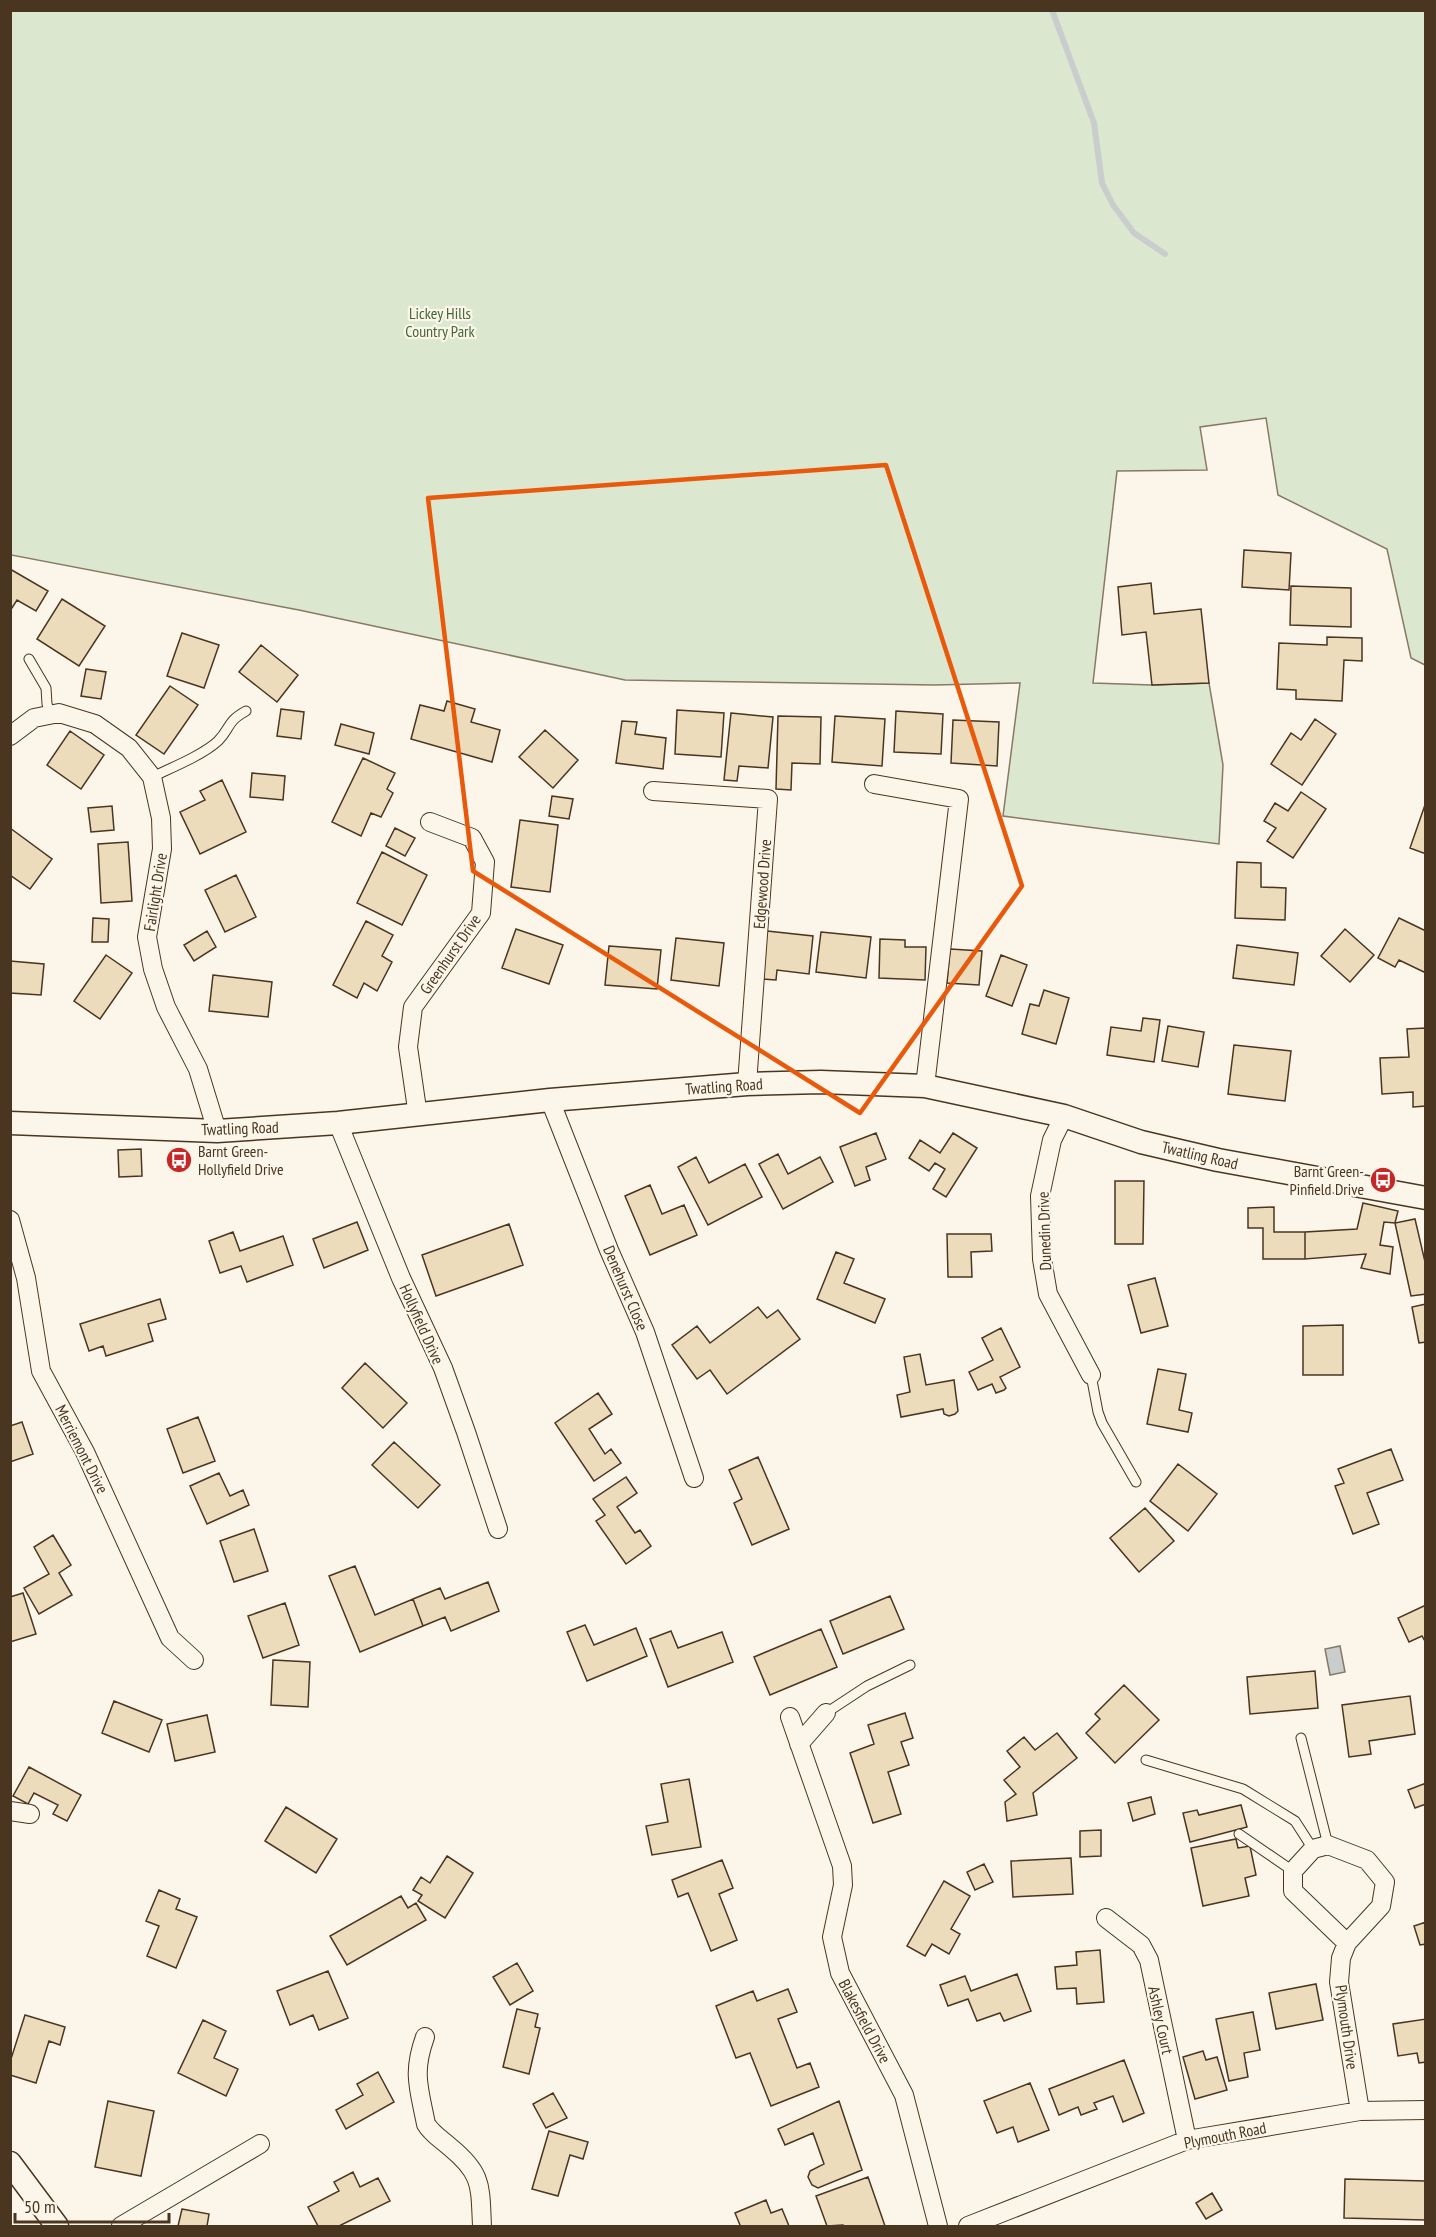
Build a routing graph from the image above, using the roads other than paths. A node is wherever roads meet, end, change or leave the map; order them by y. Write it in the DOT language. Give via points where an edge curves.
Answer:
graph roads {
  1 [pos="29,659"];
  2 [pos="246,711"];
  3 [pos="51,715"];
  4 [pos="10,736"];
  5 [pos="152,777"];
  6 [pos="874,784"];
  7 [pos="653,791"];
  8 [pos="430,822"];
  9 [pos="747,1084"];
  10 [pos="925,1086"];
  11 [pos="550,1100"];
  12 [pos="418,1116"];
  13 [pos="1064,1116"];
  14 [pos="10,1123"];
  15 [pos="338,1123"];
  16 [pos="217,1131"];
  17 [pos="1425,1198"];
  18 [pos="10,1220"];
  19 [pos="1090,1375"];
  20 [pos="694,1478"];
  21 [pos="1136,1482"];
  22 [pos="498,1528"];
  23 [pos="194,1660"];
  24 [pos="910,1665"];
  25 [pos="826,1713"];
  26 [pos="790,1717"];
  27 [pos="1301,1738"];
  28 [pos="799,1744"];
  29 [pos="1146,1760"];
  30 [pos="10,1811"];
  31 [pos="30,1814"];
  32 [pos="1239,1834"];
  33 [pos="1321,1847"];
  34 [pos="1293,1870"];
  35 [pos="1106,1918"];
  36 [pos="1347,1943"];
  37 [pos="425,2037"];
  38 [pos="1360,2110"];
  39 [pos="1425,2110"];
  40 [pos="1186,2140"];
  41 [pos="260,2144"];
  42 [pos="10,2163"];
  43 [pos="57,2226"];
  44 [pos="121,2226"];
  45 [pos="482,2226"];
  46 [pos="938,2226"];
  47 [pos="968,2226"];
  1 -- 3 [label="lane" via="46,688"];
  2 -- 5 [label="lane" via="233,718 218,741"];
  3 -- 4 [label="street, Fairlight Drive" via="34,718"];
  3 -- 5 [label="street, Fairlight Drive" via="59,713 95,724 129,748"];
  5 -- 16 [label="street, Fairlight Drive" via="161,818 162,849 147,937 166,1007 198,1069"];
  6 -- 10 [label="street" via="959,799"];
  7 -- 9 [label="street, Edgewood Drive" via="768,799"];
  8 -- 12 [label="street, Greenhurst Drive" via="472,838 485,862 481,914 413,1007 408,1047"];
  9 -- 10 [label="street, Twatling Road"];
  9 -- 11 [label="street, Twatling Road"];
  10 -- 13 [label="street, Twatling Road"];
  11 -- 12 [label="street, Twatling Road"];
  11 -- 20 [label="street, Denehurst Close" via="645,1332"];
  12 -- 15 [label="street, Twatling Road"];
  13 -- 17 [label="street, Twatling Road" via="1141,1142 1218,1160"];
  13 -- 19 [label="street, Dunedin Drive" via="1052,1140 1040,1196 1042,1259 1048,1294"];
  14 -- 16 [label="street, Twatling Road"];
  15 -- 16 [label="street, Twatling Road"];
  15 -- 22 [label="street, Hollyfield Drive" via="442,1368"];
  18 -- 23 [label="street, Merriemont Drive" via="26,1278 41,1371 86,1452 170,1638"];
  19 -- 21 [label="lane" via="1102,1423"];
  24 -- 25 [label="lane"];
  25 -- 28 [label="street"];
  26 -- 28 [label="street, Blakesfield Drive"];
  27 -- 33 [label="lane"];
  28 -- 46 [label="street, Blakesfield Drive" via="842,1866 843,1885 832,1937 840,1972 904,2095"];
  29 -- 33 [label="lane" via="1243,1789 1295,1821"];
  30 -- 31 [label="street"];
  32 -- 34 [label="lane"];
  33 -- 34 [label="street"];
  33 -- 36 [label="street, Plymouth Drive" via="1367,1860 1385,1882 1381,1906"];
  34 -- 36 [label="street" via="1293,1892"];
  35 -- 40 [label="street, Ashley Court" via="1141,1945 1149,1960"];
  36 -- 38 [label="street, Plymouth Drive" via="1339,1982"];
  37 -- 45 [label="street" via="417,2071 426,2124 473,2168 480,2187"];
  38 -- 39 [label="street, Plymouth Road"];
  38 -- 40 [label="street, Plymouth Road"];
  40 -- 47 [label="street, Plymouth Road"];
  41 -- 44 [label="street"];
  42 -- 43 [label="street"];
}
